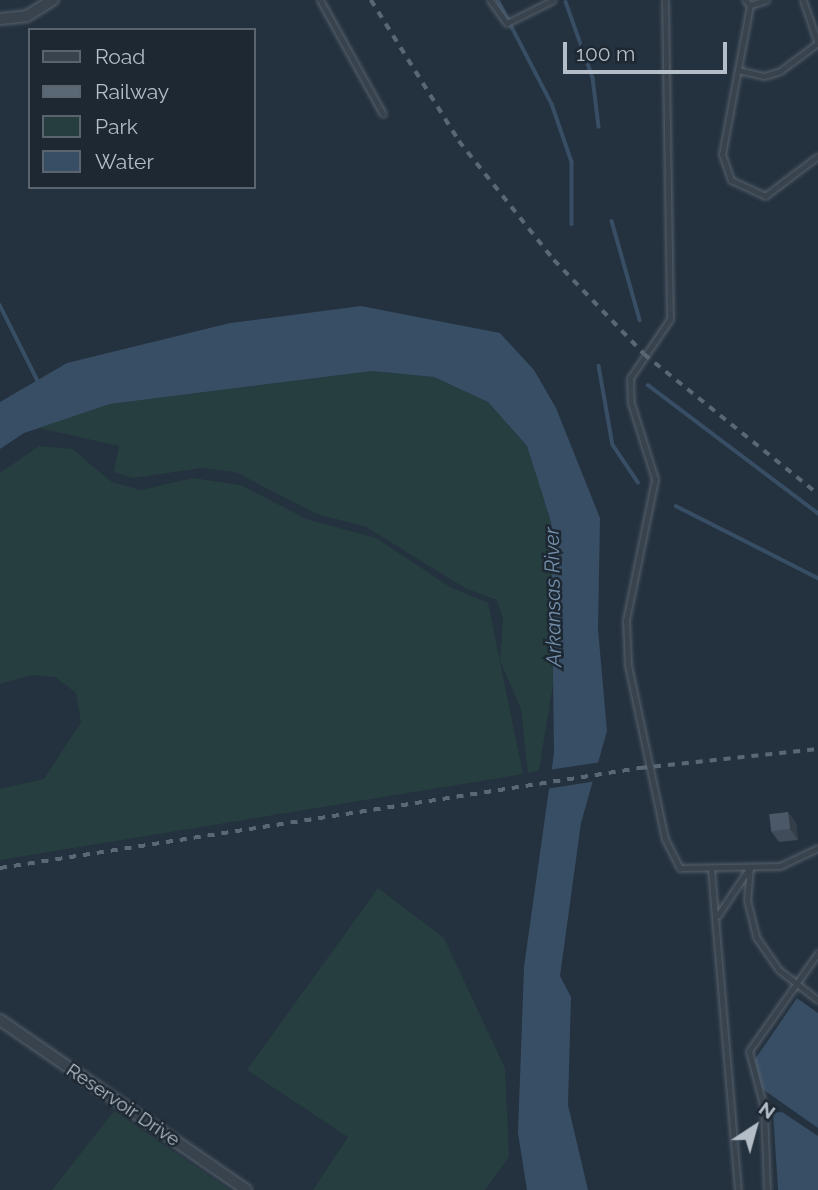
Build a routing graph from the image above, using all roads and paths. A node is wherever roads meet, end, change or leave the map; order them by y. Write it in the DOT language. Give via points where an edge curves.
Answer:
graph roads {
  1 [pos="53,0"];
  2 [pos="320,0"];
  3 [pos="490,0"];
  4 [pos="553,0"];
  5 [pos="665,0"];
  6 [pos="766,0"];
  7 [pos="803,0"];
  8 [pos="748,3"];
  9 [pos="0,19"];
  10 [pos="818,44"];
  11 [pos="738,70"];
  12 [pos="383,114"];
  13 [pos="818,156"];
  14 [pos="818,848"];
  15 [pos="750,867"];
  16 [pos="711,869"];
  17 [pos="716,918"];
  18 [pos="818,953"];
  19 [pos="795,984"];
  20 [pos="818,1000"];
  21 [pos="0,1020"];
  22 [pos="246,1190"];
  23 [pos="738,1190"];
  24 [pos="767,1190"];
  1 -- 9 [label="street" via="27,16"];
  2 -- 12 [label="lane"];
  3 -- 4 [label="lane" via="508,23"];
  5 -- 16 [label="lane" via="670,319 630,378 631,403 655,479 626,646 665,839 680,868"];
  6 -- 8 [label="lane"];
  7 -- 10 [label="lane"];
  8 -- 11 [label="lane"];
  10 -- 11 [label="lane" via="780,71 764,76"];
  11 -- 13 [label="lane" via="722,154 731,180 765,196"];
  14 -- 15 [label="lane" via="801,862"];
  15 -- 16 [label="lane"];
  15 -- 17 [label="lane"];
  15 -- 19 [label="lane" via="747,900 756,937"];
  16 -- 17 [label="lane"];
  17 -- 23 [label="lane"];
  18 -- 19 [label="lane"];
  19 -- 20 [label="lane"];
  19 -- 24 [label="lane" via="749,1051 764,1108"];
  21 -- 22 [label="street, Reservoir Drive"];
}
